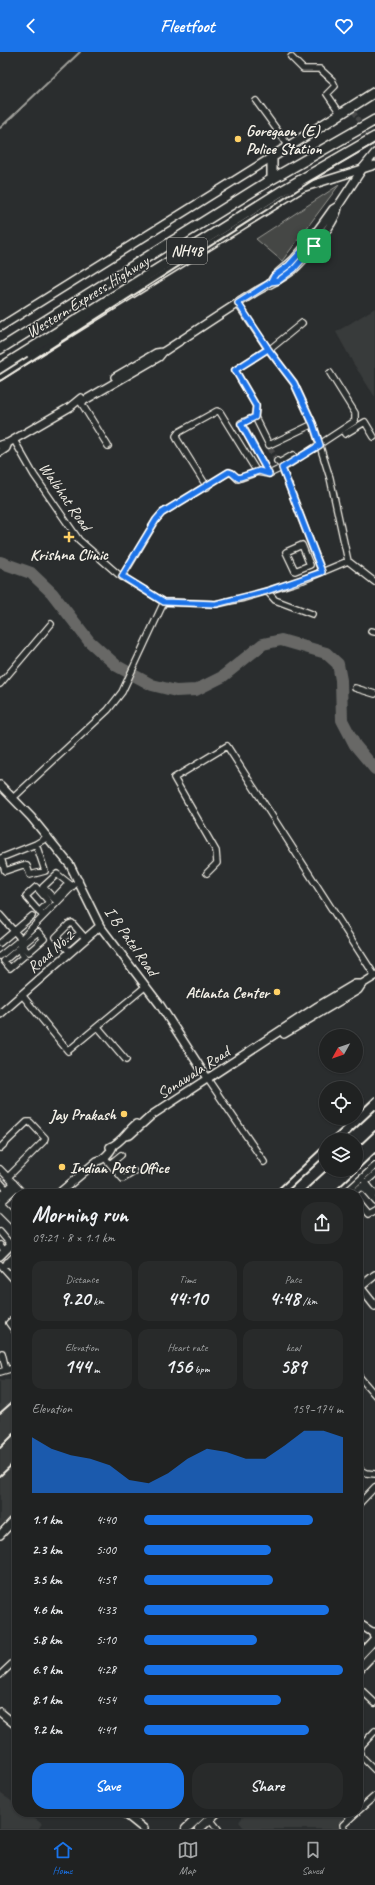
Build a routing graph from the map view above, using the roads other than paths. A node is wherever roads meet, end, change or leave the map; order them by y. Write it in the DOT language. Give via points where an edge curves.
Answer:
graph roads {
  1 [pos="291,57"];
  2 [pos="375,92"];
  3 [pos="256,101"];
  4 [pos="340,113"];
  5 [pos="375,120"];
  6 [pos="375,137"];
  7 [pos="288,145"];
  8 [pos="375,153"];
  9 [pos="272,156"];
  10 [pos="375,165"];
  11 [pos="363,168"];
  12 [pos="272,180"];
  13 [pos="238,303"];
  14 [pos="302,322"];
  15 [pos="0,327"];
  16 [pos="0,349"];
  17 [pos="268,349"];
  18 [pos="0,368"];
  19 [pos="330,373"];
  20 [pos="0,376"];
  21 [pos="80,401"];
  22 [pos="255,417"];
  23 [pos="313,424"];
  24 [pos="351,427"];
  25 [pos="345,434"];
  26 [pos="374,437"];
  27 [pos="11,441"];
  28 [pos="0,445"];
  29 [pos="320,445"];
  30 [pos="108,446"];
  31 [pos="0,452"];
  32 [pos="293,455"];
  33 [pos="277,461"];
  34 [pos="286,462"];
  35 [pos="282,468"];
  36 [pos="257,472"];
  37 [pos="269,474"];
  38 [pos="207,486"];
  39 [pos="348,561"];
  40 [pos="300,570"];
  41 [pos="322,572"];
  42 [pos="122,576"];
  43 [pos="303,580"];
  44 [pos="375,582"];
  45 [pos="267,591"];
  46 [pos="164,602"];
  47 [pos="312,614"];
  48 [pos="52,624"];
  49 [pos="0,684"];
  50 [pos="354,688"];
  51 [pos="375,694"];
  52 [pos="0,785"];
  53 [pos="13,798"];
  54 [pos="48,837"];
  55 [pos="36,844"];
  56 [pos="207,873"];
  57 [pos="79,880"];
  58 [pos="70,885"];
  59 [pos="56,901"];
  60 [pos="50,906"];
  61 [pos="41,914"];
  62 [pos="0,915"];
  63 [pos="32,916"];
  64 [pos="100,926"];
  65 [pos="14,931"];
  66 [pos="80,933"];
  67 [pos="86,939"];
  68 [pos="20,941"];
  69 [pos="0,943"];
  70 [pos="65,946"];
  71 [pos="70,952"];
  72 [pos="0,956"];
  73 [pos="375,976"];
  74 [pos="146,986"];
  75 [pos="22,995"];
  76 [pos="0,1014"];
  77 [pos="98,1027"];
  78 [pos="126,1060"];
  79 [pos="208,1078"];
  80 [pos="113,1146"];
  81 [pos="0,1148"];
  82 [pos="121,1155"];
  83 [pos="104,1157"];
  84 [pos="97,1161"];
  85 [pos="264,1162"];
  86 [pos="110,1164"];
  87 [pos="375,1166"];
  88 [pos="0,1169"];
  89 [pos="134,1172"];
  90 [pos="375,1174"];
  91 [pos="8,1177"];
  92 [pos="363,1180"];
  93 [pos="0,1182"];
  94 [pos="72,1183"];
  95 [pos="16,1185"];
  96 [pos="13,1189"];
  97 [pos="20,1189"];
  98 [pos="62,1189"];
  99 [pos="69,1189"];
  100 [pos="353,1189"];
  101 [pos="356,1189"];
  102 [pos="7,1190"];
  103 [pos="12,1190"];
  104 [pos="375,1194"];
  105 [pos="0,1196"];
  106 [pos="375,1202"];
  107 [pos="363,1208"];
  108 [pos="0,1209"];
  109 [pos="375,1210"];
  110 [pos="12,1215"];
  111 [pos="12,1221"];
  112 [pos="0,1232"];
  113 [pos="0,1245"];
  114 [pos="11,1245"];
  115 [pos="3,1254"];
  116 [pos="12,1258"];
  117 [pos="8,1262"];
  118 [pos="1,1265"];
  119 [pos="12,1266"];
  120 [pos="375,1275"];
  121 [pos="12,1277"];
  122 [pos="363,1285"];
  123 [pos="363,1292"];
  124 [pos="375,1306"];
  125 [pos="12,1320"];
  126 [pos="12,1328"];
  127 [pos="2,1353"];
  128 [pos="3,1371"];
  129 [pos="363,1381"];
  130 [pos="375,1396"];
  131 [pos="363,1472"];
  132 [pos="375,1474"];
  133 [pos="375,1487"];
  134 [pos="363,1500"];
  135 [pos="12,1522"];
  136 [pos="0,1535"];
  137 [pos="363,1627"];
  138 [pos="374,1635"];
  139 [pos="363,1650"];
  140 [pos="375,1652"];
  141 [pos="12,1664"];
  142 [pos="363,1665"];
  143 [pos="0,1675"];
  144 [pos="363,1692"];
  145 [pos="375,1704"];
  146 [pos="0,1712"];
  147 [pos="12,1722"];
  148 [pos="375,1731"];
  149 [pos="363,1744"];
  150 [pos="363,1758"];
  151 [pos="375,1770"];
  152 [pos="375,1796"];
  153 [pos="363,1807"];
  154 [pos="129,1817"];
  155 [pos="199,1817"];
  156 [pos="352,1817"];
  157 [pos="210,1819"];
  158 [pos="144,1829"];
  159 [pos="186,1829"];
  160 [pos="199,1829"];
  161 [pos="218,1829"];
  162 [pos="344,1829"];
  1 -- 4 [label="street" via="303,69 320,69 332,80 335,86 327,94"];
  2 -- 4 [label="highway"];
  3 -- 7 [label="street"];
  4 -- 7 [label="highway"];
  5 -- 12 [label="highway, Western Express Highway / NH48"];
  6 -- 18 [label="highway, Western Express Highway / NH48" via="280,192"];
  7 -- 9 [label="highway"];
  8 -- 11 [label="street"];
  9 -- 12 [label="highway"];
  9 -- 15 [label="street"];
  10 -- 11 [label="street"];
  11 -- 13 [label="street" via="338,206 338,212 291,267 278,281 271,282"];
  11 -- 20 [label="street" via="302,188"];
  12 -- 16 [label="highway, Western Express Highway / NH48"];
  13 -- 17 [label="street"];
  13 -- 21 [label="street" via="163,352 156,353 82,397"];
  14 -- 17 [label="street"];
  17 -- 22 [label="street" via="235,370 256,406"];
  17 -- 23 [label="street" via="294,383"];
  19 -- 24 [label="street" via="355,414 355,421"];
  21 -- 27 [label="street"];
  21 -- 30 [label="street"];
  22 -- 23 [label="street" via="270,447"];
  22 -- 37 [label="street" via="241,423"];
  23 -- 29 [label="street"];
  24 -- 25 [label="street"];
  24 -- 26 [label="street" via="365,422"];
  24 -- 29 [label="street"];
  27 -- 28 [label="street"];
  27 -- 31 [label="street"];
  27 -- 42 [label="street, Walbhat Road" via="79,540"];
  29 -- 34 [label="street"];
  29 -- 39 [label="street"];
  32 -- 34 [label="street"];
  33 -- 34 [label="street" via="279,464"];
  34 -- 35 [label="street"];
  35 -- 37 [label="street"];
  35 -- 41 [label="street"];
  36 -- 37 [label="street"];
  36 -- 38 [label="street" via="239,478 229,472"];
  36 -- 38 [label="street" via="223,414 217,411 176,436"];
  38 -- 42 [label="street" via="162,513"];
  39 -- 41 [label="street, Walbhat Road"];
  39 -- 44 [label="street"];
  40 -- 40 [label="street" via="294,571 286,552 302,545 310,565"];
  40 -- 43 [label="street"];
  41 -- 43 [label="street, Walbhat Road"];
  42 -- 46 [label="street, Walbhat Road"];
  43 -- 45 [label="street, Walbhat Road"];
  45 -- 46 [label="street, Walbhat Road" via="216,604"];
  45 -- 47 [label="street" via="275,600"];
  46 -- 53 [label="street" via="122,692 100,720"];
  48 -- 49 [label="street"];
  50 -- 51 [label="street"];
  52 -- 53 [label="street, I B Patel Road"];
  53 -- 54 [label="street, I B Patel Road"];
  54 -- 55 [label="street"];
  54 -- 57 [label="street, I B Patel Road"];
  55 -- 55 [label="street" via="1,858 5,871 23,865 27,866 30,875 45,871"];
  56 -- 73 [label="street" via="217,862 216,851 174,778 227,746"];
  57 -- 58 [label="street"];
  57 -- 64 [label="street, I B Patel Road"];
  58 -- 59 [label="street"];
  58 -- 59 [label="street" via="57,874 43,887"];
  59 -- 60 [label="street"];
  60 -- 61 [label="street"];
  60 -- 61 [label="street" via="49,901 36,887 27,898"];
  61 -- 68 [label="street"];
  62 -- 65 [label="street"];
  63 -- 65 [label="street"];
  64 -- 67 [label="street, Road No.2"];
  64 -- 74 [label="street, I B Patel Road"];
  65 -- 68 [label="street"];
  65 -- 69 [label="street"];
  66 -- 67 [label="street"];
  66 -- 70 [label="street"];
  66 -- 70 [label="street" via="72,923 56,936"];
  67 -- 71 [label="street, Road No.2"];
  68 -- 72 [label="street" via="13,949"];
  70 -- 71 [label="street"];
  71 -- 75 [label="street, Road No.2"];
  73 -- 79 [label="street, Sonawala Road" via="362,984 355,984 318,1006"];
  74 -- 77 [label="street"];
  74 -- 79 [label="street, I B Patel Road"];
  75 -- 76 [label="street, Road No.2"];
  75 -- 77 [label="street" via="68,1051"];
  77 -- 78 [label="street"];
  79 -- 80 [label="street, Sonawala Road" via="140,1121"];
  79 -- 85 [label="street"];
  80 -- 83 [label="street, Sonawala Road"];
  80 -- 84 [label="street, Sonawala Road" via="98,1157"];
  81 -- 91 [label="street" via="27,1122 45,1138"];
  82 -- 86 [label="street"];
  83 -- 84 [label="street, Sonawala Road"];
  83 -- 86 [label="street"];
  84 -- 94 [label="street, Sonawala Road"];
  86 -- 89 [label="street" via="123,1180"];
  87 -- 92 [label="street"];
  88 -- 91 [label="street"];
  90 -- 92 [label="street"];
  91 -- 95 [label="street"];
  92 -- 100 [label="street"];
  92 -- 104 [label="street"];
  93 -- 102 [label="street"];
  94 -- 98 [label="street, Sonawala Road"];
  94 -- 99 [label="street, Sonawala Road"];
  95 -- 96 [label="street"];
  95 -- 97 [label="street"];
  95 -- 102 [label="street"];
  101 -- 106 [label="street" via="362,1186"];
  102 -- 105 [label="street"];
  103 -- 110 [label="street" via="2,1204"];
  107 -- 109 [label="street" via="368,1214"];
  108 -- 111 [label="street"];
  112 -- 114 [label="street"];
  113 -- 115 [label="street"];
  114 -- 115 [label="street"];
  116 -- 117 [label="street"];
  117 -- 118 [label="street"];
  117 -- 119 [label="street"];
  118 -- 121 [label="street"];
  120 -- 122 [label="street"];
  123 -- 124 [label="street"];
  125 -- 126 [label="street" via="8,1323"];
  127 -- 128 [label="street"];
  129 -- 130 [label="street"];
  131 -- 132 [label="street"];
  133 -- 134 [label="street"];
  135 -- 136 [label="street"];
  137 -- 138 [label="street"];
  138 -- 139 [label="main road"];
  140 -- 142 [label="main road"];
  141 -- 143 [label="street"];
  144 -- 145 [label="street"];
  146 -- 147 [label="street"];
  148 -- 149 [label="street"];
  150 -- 151 [label="street"];
  152 -- 153 [label="street"];
  154 -- 158 [label="street"];
  155 -- 159 [label="main road"];
  156 -- 162 [label="street" via="343,1825"];
  157 -- 160 [label="main road"];
  157 -- 161 [label="street"];
}
